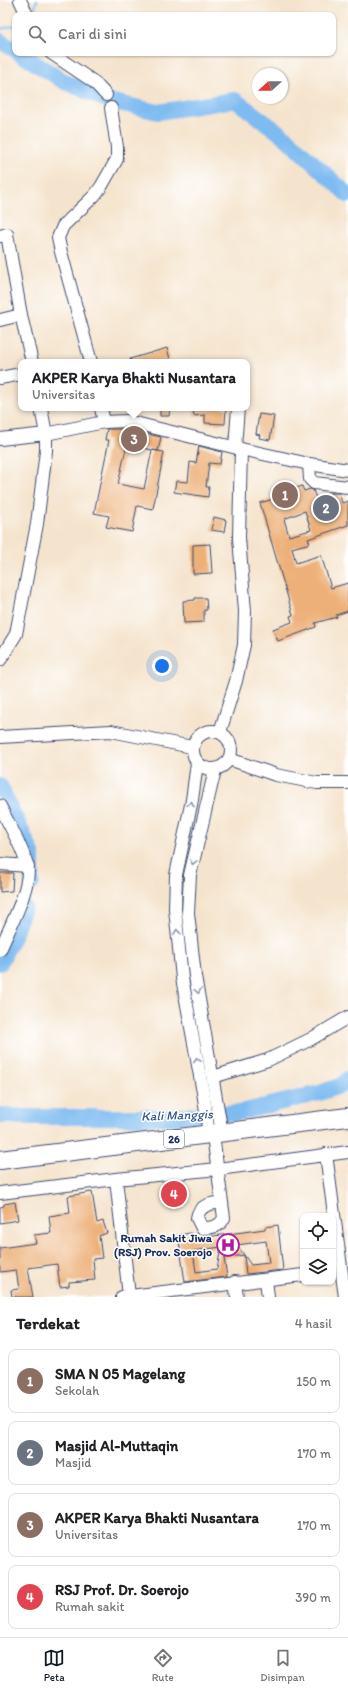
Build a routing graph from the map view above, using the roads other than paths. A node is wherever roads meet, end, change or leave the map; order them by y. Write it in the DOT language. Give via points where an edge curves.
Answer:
graph roads {
  1 [pos="20,0"];
  2 [pos="26,12"];
  3 [pos="55,56"];
  4 [pos="106,96"];
  5 [pos="111,108"];
  6 [pos="0,236"];
  7 [pos="21,315"];
  8 [pos="0,320"];
  9 [pos="31,359"];
  10 [pos="91,359"];
  11 [pos="18,375"];
  12 [pos="0,378"];
  13 [pos="42,411"];
  14 [pos="102,411"];
  15 [pos="238,411"];
  16 [pos="104,422"];
  17 [pos="46,434"];
  18 [pos="0,439"];
  19 [pos="238,448"];
  20 [pos="309,464"];
  21 [pos="348,470"];
  22 [pos="348,487"];
  23 [pos="1,655"];
  24 [pos="220,732"];
  25 [pos="0,737"];
  26 [pos="192,747"];
  27 [pos="229,759"];
  28 [pos="197,763"];
  29 [pos="215,770"];
  30 [pos="348,783"];
  31 [pos="0,806"];
  32 [pos="0,864"];
  33 [pos="28,866"];
  34 [pos="0,948"];
  35 [pos="348,1017"];
  36 [pos="204,1027"];
  37 [pos="191,1031"];
  38 [pos="213,1077"];
  39 [pos="210,1099"];
  40 [pos="348,1117"];
  41 [pos="214,1129"];
  42 [pos="348,1152"];
  43 [pos="326,1154"];
  44 [pos="0,1160"];
  45 [pos="218,1169"];
  46 [pos="116,1180"];
  47 [pos="0,1193"];
  48 [pos="221,1202"];
  49 [pos="341,1269"];
  50 [pos="300,1275"];
  51 [pos="266,1280"];
  52 [pos="235,1282"];
  53 [pos="211,1292"];
  54 [pos="125,1297"];
  55 [pos="237,1297"];
  56 [pos="268,1297"];
  57 [pos="345,1297"];
  1 -- 2 [label="street"];
  3 -- 4 [label="street" via="94,82"];
  5 -- 10 [label="street" via="117,159 101,187 63,226 58,238"];
  6 -- 7 [label="street" via="7,234"];
  7 -- 8 [label="street"];
  7 -- 9 [label="street"];
  11 -- 12 [label="street"];
  13 -- 17 [label="street"];
  14 -- 16 [label="street"];
  15 -- 19 [label="street"];
  16 -- 17 [label="street"];
  16 -- 19 [label="street" via="127,420"];
  17 -- 18 [label="street"];
  17 -- 23 [label="street" via="37,524 16,634"];
  19 -- 20 [label="street"];
  19 -- 24 [label="street" via="239,538 245,611 244,645"];
  20 -- 21 [label="street"];
  20 -- 22 [label="street" via="310,479 314,483"];
  24 -- 26 [label="street" via="202,733"];
  24 -- 27 [label="street" via="229,741"];
  25 -- 26 [label="street" via="111,731"];
  26 -- 28 [label="street"];
  27 -- 29 [label="street" via="221,768"];
  27 -- 30 [label="street" via="276,775 317,784"];
  28 -- 29 [label="street" via="205,769"];
  37 -- 28 [label="street, one-way" via="182,978 175,909 176,875"];
  29 -- 36 [label="street, one-way" via="188,893 195,976"];
  31 -- 33 [label="street"];
  32 -- 33 [label="street"];
  33 -- 34 [label="street" via="22,899"];
  35 -- 38 [label="street" via="268,1060"];
  36 -- 37 [label="street"];
  36 -- 38 [label="street"];
  39 -- 37 [label="street, one-way"];
  38 -- 39 [label="street"];
  39 -- 41 [label="street"];
  40 -- 41 [label="highway, 26"];
  41 -- 44 [label="highway, 26"];
  41 -- 45 [label="street"];
  42 -- 43 [label="street"];
  43 -- 45 [label="street"];
  43 -- 49 [label="street"];
  45 -- 46 [label="street"];
  45 -- 48 [label="street"];
  46 -- 47 [label="street"];
  46 -- 54 [label="street"];
  49 -- 57 [label="street"];
  50 -- 51 [label="street"];
  51 -- 52 [label="street"];
  51 -- 56 [label="street"];
  52 -- 53 [label="street"];
  52 -- 55 [label="street"];
  53 -- 54 [label="street"];
}
